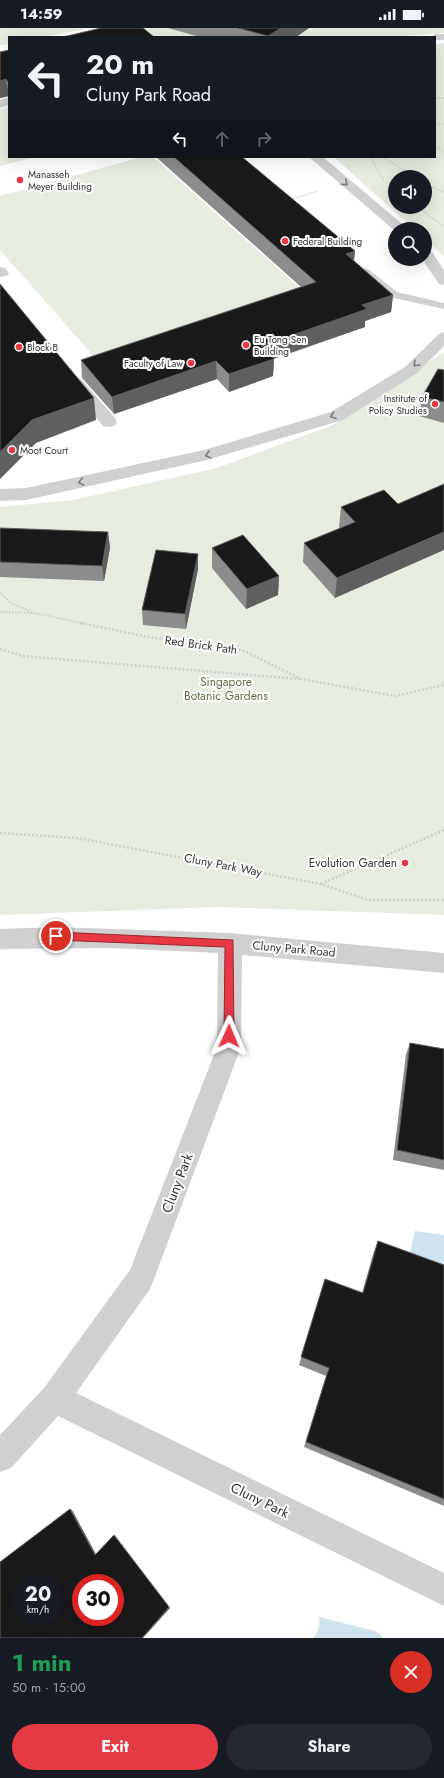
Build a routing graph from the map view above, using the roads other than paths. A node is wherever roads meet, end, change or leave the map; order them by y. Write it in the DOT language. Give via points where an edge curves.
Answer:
graph roads {
  1 [pos="316,158"];
  2 [pos="393,222"];
  3 [pos="432,263"];
  4 [pos="357,264"];
  5 [pos="444,281"];
  6 [pos="444,306"];
  7 [pos="444,337"];
  8 [pos="64,369"];
  9 [pos="108,422"];
  10 [pos="0,495"];
  11 [pos="0,939"];
  12 [pos="230,943"];
  13 [pos="444,963"];
  14 [pos="54,1398"];
  15 [pos="0,1457"];
  16 [pos="444,1590"];
  1 -- 2 [label="street, one-way"];
  3 -- 5 [label="street"];
  4 -- 6 [label="lane" via="393,295"];
  7 -- 10 [label="street, one-way" via="411,370 337,416 207,455 26,494"];
  8 -- 9 [label="street" via="92,397"];
  11 -- 12 [label="street, Cluny Park Road" via="56,936"];
  12 -- 13 [label="street, Cluny Park Road"];
  12 -- 14 [label="street, Cluny Park" via="229,1047 140,1279"];
  14 -- 15 [label="street, Cluny Park"];
  14 -- 16 [label="street, Cluny Park"];
}
